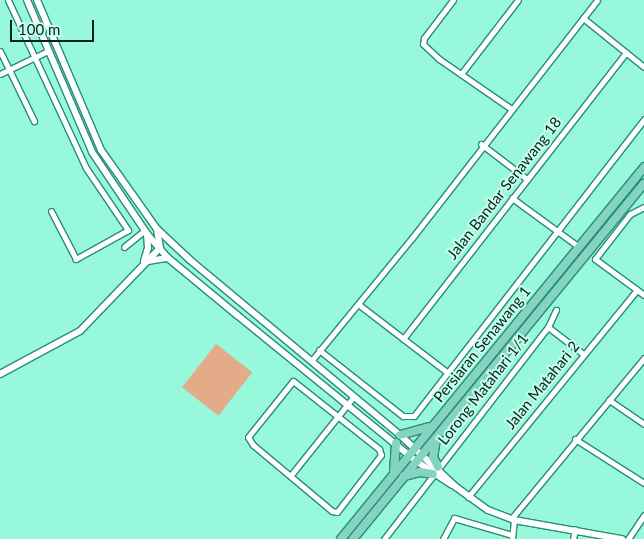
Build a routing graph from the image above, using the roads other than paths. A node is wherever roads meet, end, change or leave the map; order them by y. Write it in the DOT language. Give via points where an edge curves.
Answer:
graph roads {
  1 [pos="28,0"];
  2 [pos="37,0"];
  3 [pos="453,0"];
  4 [pos="518,0"];
  5 [pos="596,0"];
  6 [pos="11,1"];
  7 [pos="583,18"];
  8 [pos="0,51"];
  9 [pos="48,51"];
  10 [pos="626,53"];
  11 [pos="34,57"];
  12 [pos="644,67"];
  13 [pos="8,70"];
  14 [pos="0,74"];
  15 [pos="461,74"];
  16 [pos="510,108"];
  17 [pos="644,119"];
  18 [pos="34,122"];
  19 [pos="482,144"];
  20 [pos="644,167"];
  21 [pos="527,179"];
  22 [pos="644,184"];
  23 [pos="512,198"];
  24 [pos="644,207"];
  25 [pos="51,211"];
  26 [pos="157,229"];
  27 [pos="558,231"];
  28 [pos="146,232"];
  29 [pos="124,247"];
  30 [pos="579,247"];
  31 [pos="160,248"];
  32 [pos="168,258"];
  33 [pos="144,262"];
  34 [pos="637,290"];
  35 [pos="644,295"];
  36 [pos="358,304"];
  37 [pos="556,310"];
  38 [pos="548,327"];
  39 [pos="404,340"];
  40 [pos="320,350"];
  41 [pos="583,354"];
  42 [pos="644,359"];
  43 [pos="312,360"];
  44 [pos="448,373"];
  45 [pos="0,374"];
  46 [pos="354,396"];
  47 [pos="609,400"];
  48 [pos="348,404"];
  49 [pos="338,416"];
  50 [pos="644,424"];
  51 [pos="433,425"];
  52 [pos="439,433"];
  53 [pos="400,435"];
  54 [pos="574,439"];
  55 [pos="396,443"];
  56 [pos="415,447"];
  57 [pos="422,454"];
  58 [pos="409,455"];
  59 [pos="416,461"];
  60 [pos="435,471"];
  61 [pos="394,474"];
  62 [pos="291,475"];
  63 [pos="404,476"];
  64 [pos="644,483"];
  65 [pos="468,497"];
  66 [pos="644,515"];
  67 [pos="512,520"];
  68 [pos="575,529"];
  69 [pos="512,537"];
  70 [pos="341,539"];
  71 [pos="354,539"];
  72 [pos="384,539"];
  73 [pos="443,539"];
  74 [pos="573,539"];
  75 [pos="622,539"];
  76 [pos="628,539"];
  1 -- 9 [label="street"];
  2 -- 26 [label="street" via="101,150"];
  3 -- 15 [label="street" via="424,38 423,44"];
  4 -- 15 [label="street"];
  5 -- 7 [label="street"];
  6 -- 11 [label="street"];
  7 -- 10 [label="street"];
  7 -- 16 [label="street"];
  8 -- 13 [label="street"];
  9 -- 11 [label="street"];
  9 -- 28 [label="street" via="92,152"];
  10 -- 12 [label="street"];
  10 -- 21 [label="street, Jalan Bandar Senawang 18"];
  11 -- 13 [label="street"];
  11 -- 25 [label="street" via="86,168 128,230 76,259"];
  13 -- 14 [label="street"];
  13 -- 18 [label="street"];
  15 -- 16 [label="street"];
  16 -- 19 [label="street"];
  17 -- 27 [label="street"];
  19 -- 21 [label="street"];
  19 -- 36 [label="street"];
  20 -- 30 [label="main road, Persiaran Senawang 1"];
  21 -- 23 [label="street, Jalan Bandar Senawang 18"];
  22 -- 52 [label="main road, Persiaran Senawang 1"];
  23 -- 27 [label="street"];
  23 -- 39 [label="street, Jalan Bandar Senawang 18"];
  24 -- 34 [label="street" via="630,214 595,259"];
  26 -- 31 [label="street"];
  26 -- 43 [label="street"];
  27 -- 30 [label="street"];
  27 -- 44 [label="street"];
  28 -- 29 [label="street"];
  28 -- 31 [label="street"];
  28 -- 33 [label="street" via="148,248"];
  30 -- 51 [label="main road, Persiaran Senawang 1"];
  31 -- 32 [label="street"];
  31 -- 33 [label="street"];
  32 -- 33 [label="street"];
  32 -- 48 [label="street"];
  33 -- 45 [label="street" via="80,331"];
  34 -- 35 [label="street"];
  34 -- 41 [label="street, Jalan Matahari 2"];
  36 -- 39 [label="street"];
  36 -- 40 [label="street"];
  37 -- 38 [label="street, Lorong Matahari 1/1"];
  38 -- 41 [label="street"];
  38 -- 60 [label="street, Lorong Matahari 1/1"];
  39 -- 44 [label="street"];
  40 -- 43 [label="street"];
  40 -- 44 [label="street" via="408,418 414,416"];
  41 -- 65 [label="street, Jalan Matahari 2"];
  42 -- 47 [label="street"];
  43 -- 46 [label="street"];
  46 -- 48 [label="street"];
  46 -- 53 [label="street"];
  47 -- 50 [label="street"];
  47 -- 54 [label="street"];
  48 -- 49 [label="street"];
  48 -- 55 [label="street"];
  49 -- 62 [label="street"];
  49 -- 62 [label="street" via="293,381 250,433 248,437 253,445"];
  49 -- 62 [label="street" via="381,455 340,509 332,511"];
  51 -- 53 [label="main road" via="421,432"];
  51 -- 56 [label="main road, Persiaran Senawang 1"];
  52 -- 57 [label="main road, Persiaran Senawang 1"];
  52 -- 60 [label="main road" via="433,447"];
  53 -- 56 [label="street"];
  54 -- 64 [label="street"];
  54 -- 67 [label="street"];
  55 -- 58 [label="street"];
  55 -- 61 [label="main road"];
  56 -- 57 [label="street"];
  56 -- 58 [label="main road, Persiaran Senawang 1"];
  57 -- 59 [label="main road, Persiaran Senawang 1"];
  57 -- 60 [label="street"];
  58 -- 59 [label="street"];
  58 -- 61 [label="main road, Persiaran Senawang 1"];
  59 -- 60 [label="street"];
  59 -- 63 [label="main road, Persiaran Senawang 1"];
  60 -- 63 [label="main road"];
  60 -- 65 [label="street"];
  60 -- 72 [label="street, Lorong Matahari 1/1"];
  61 -- 70 [label="main road, Persiaran Senawang 1"];
  63 -- 71 [label="main road, Persiaran Senawang 1"];
  65 -- 67 [label="street"];
  66 -- 76 [label="street"];
  67 -- 68 [label="street"];
  67 -- 69 [label="street"];
  68 -- 74 [label="street"];
  68 -- 75 [label="street"];
  69 -- 73 [label="street" via="454,518"];
}
